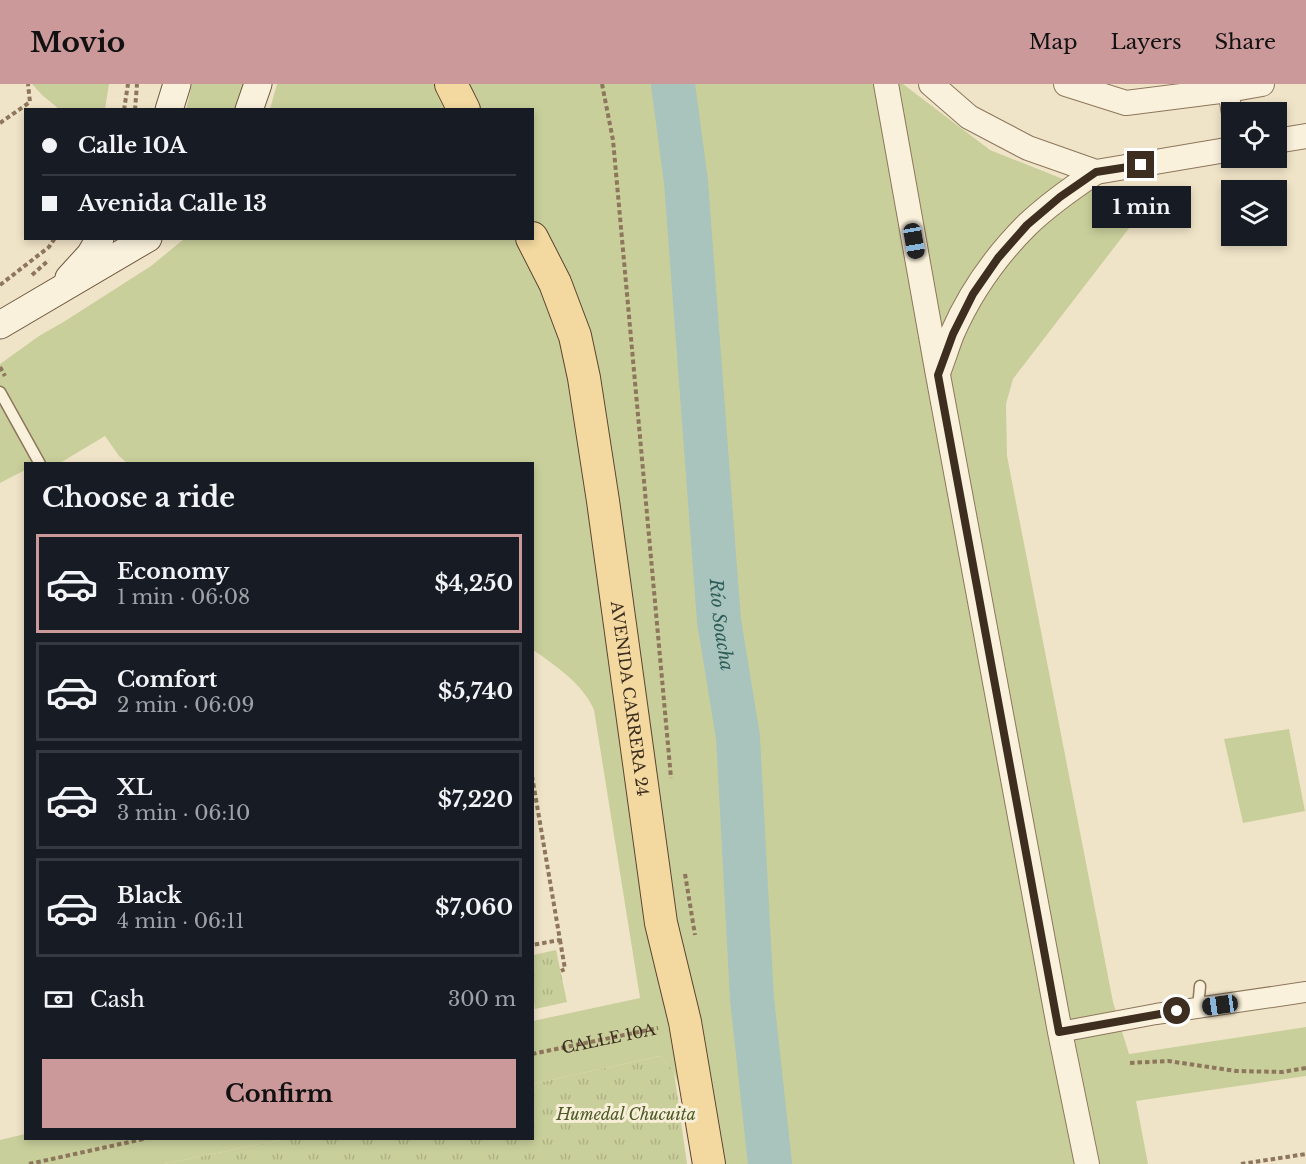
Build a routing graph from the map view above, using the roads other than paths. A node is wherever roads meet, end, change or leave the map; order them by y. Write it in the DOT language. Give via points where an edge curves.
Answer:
graph roads {
  1 [pos="177,84"];
  2 [pos="258,84"];
  3 [pos="451,84"];
  4 [pos="886,84"];
  5 [pos="931,84"];
  6 [pos="1066,84"];
  7 [pos="1262,84"];
  8 [pos="1227,87"];
  9 [pos="1230,102"];
  10 [pos="170,108"];
  11 [pos="250,108"];
  12 [pos="463,108"];
  13 [pos="1306,136"];
  14 [pos="1287,139"];
  15 [pos="1221,151"];
  16 [pos="1096,172"];
  17 [pos="99,240"];
  18 [pos="145,240"];
  19 [pos="533,240"];
  20 [pos="51,296"];
  21 [pos="0,325"];
  22 [pos="938,375"];
  23 [pos="0,392"];
  24 [pos="39,462"];
  25 [pos="1200,986"];
  26 [pos="1306,992"];
  27 [pos="1198,1008"];
  28 [pos="1059,1032"];
  29 [pos="709,1164"];
  30 [pos="1087,1164"];
  1 -- 10 [label="main road"];
  2 -- 11 [label="main road"];
  3 -- 12 [label="main road"];
  4 -- 22 [label="street"];
  5 -- 16 [label="street" via="969,117 1028,148"];
  6 -- 8 [label="street" via="1126,103"];
  7 -- 8 [label="street"];
  8 -- 9 [label="street"];
  13 -- 14 [label="street"];
  15 -- 16 [label="street"];
  16 -- 22 [label="street" via="1027,225 998,258 973,294"];
  17 -- 20 [label="main road" via="90,255"];
  18 -- 20 [label="main road"];
  19 -- 29 [label="main road, AVENIDA CARRERA 24" via="575,336 584,378 661,923 685,1022"];
  20 -- 21 [label="main road"];
  22 -- 28 [label="street"];
  23 -- 24 [label="lane"];
  25 -- 27 [label="lane"];
  26 -- 27 [label="street"];
  27 -- 28 [label="street"];
  28 -- 30 [label="street"];
}
